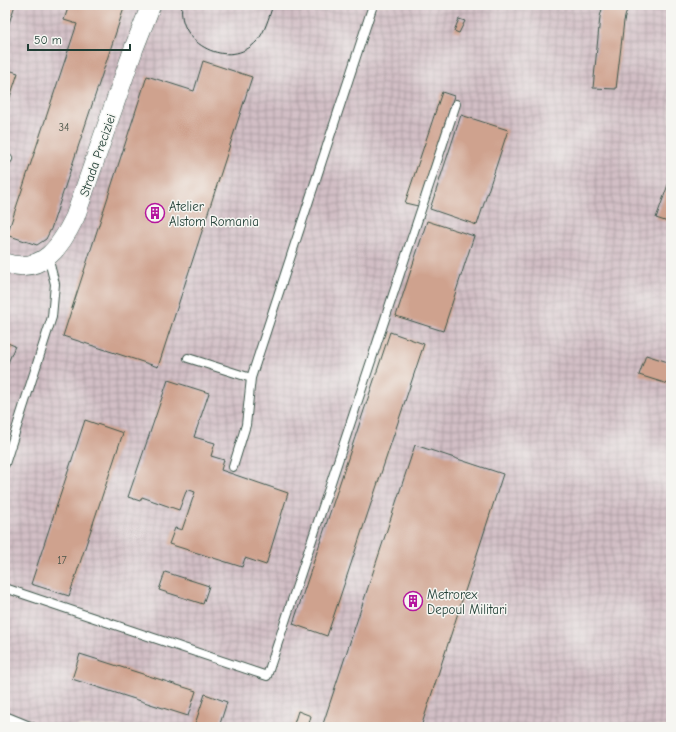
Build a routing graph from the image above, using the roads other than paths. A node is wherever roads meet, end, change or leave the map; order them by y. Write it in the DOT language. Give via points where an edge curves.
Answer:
graph roads {
  1 [pos="151,5"];
  2 [pos="373,5"];
  3 [pos="456,104"];
  4 [pos="48,257"];
  5 [pos="5,263"];
  6 [pos="188,358"];
  7 [pos="251,378"];
  8 [pos="5,464"];
  9 [pos="233,467"];
  10 [pos="5,588"];
  11 [pos="5,716"];
  12 [pos="32,727"];
  1 -- 4 [label="street, Strada Preciziei" via="75,217 67,233"];
  2 -- 7 [label="lane"];
  3 -- 10 [label="lane" via="267,676"];
  4 -- 5 [label="street, Strada Preciziei" via="39,263 26,265"];
  4 -- 8 [label="lane" via="55,284 52,317"];
  6 -- 7 [label="lane"];
  7 -- 9 [label="lane" via="246,425"];
  11 -- 12 [label="lane"];
}
